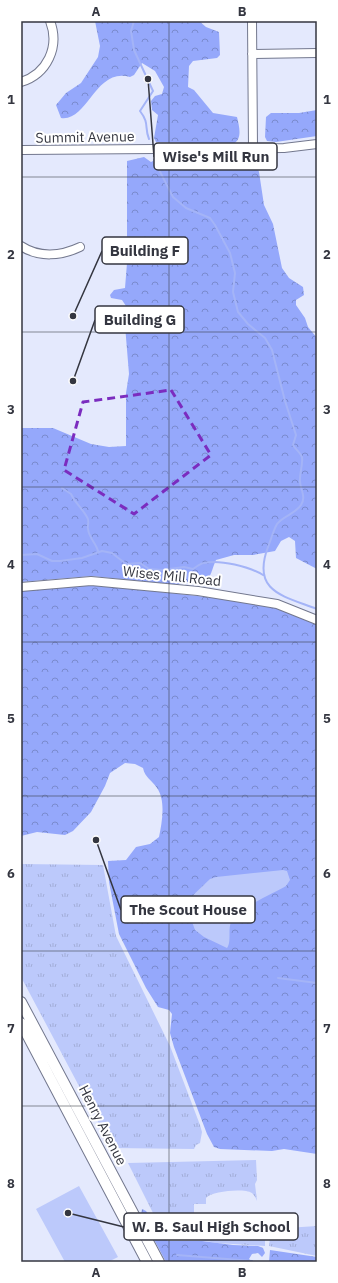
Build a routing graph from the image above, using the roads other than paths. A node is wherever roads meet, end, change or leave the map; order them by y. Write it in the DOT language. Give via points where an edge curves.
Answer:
graph roads {
  1 [pos="50,21"];
  2 [pos="252,21"];
  3 [pos="317,53"];
  4 [pos="252,54"];
  5 [pos="21,82"];
  6 [pos="317,144"];
  7 [pos="253,148"];
  8 [pos="21,150"];
  9 [pos="21,246"];
  10 [pos="80,247"];
  11 [pos="21,587"];
  12 [pos="317,620"];
  13 [pos="21,1002"];
  14 [pos="21,1023"];
  15 [pos="147,1262"];
  16 [pos="159,1262"];
  1 -- 5 [label="street" via="54,42 49,60 36,75"];
  2 -- 4 [label="street"];
  3 -- 4 [label="street"];
  4 -- 7 [label="street"];
  6 -- 7 [label="street, Summit Avenue" via="295,148"];
  7 -- 8 [label="street, Summit Avenue"];
  9 -- 10 [label="street" via="32,252 47,254 63,253"];
  11 -- 12 [label="street, Wises Mill Road" via="91,581 198,591 277,604"];
  13 -- 16 [label="main road, Henry Avenue"];
  14 -- 15 [label="main road, Henry Avenue"];
}
